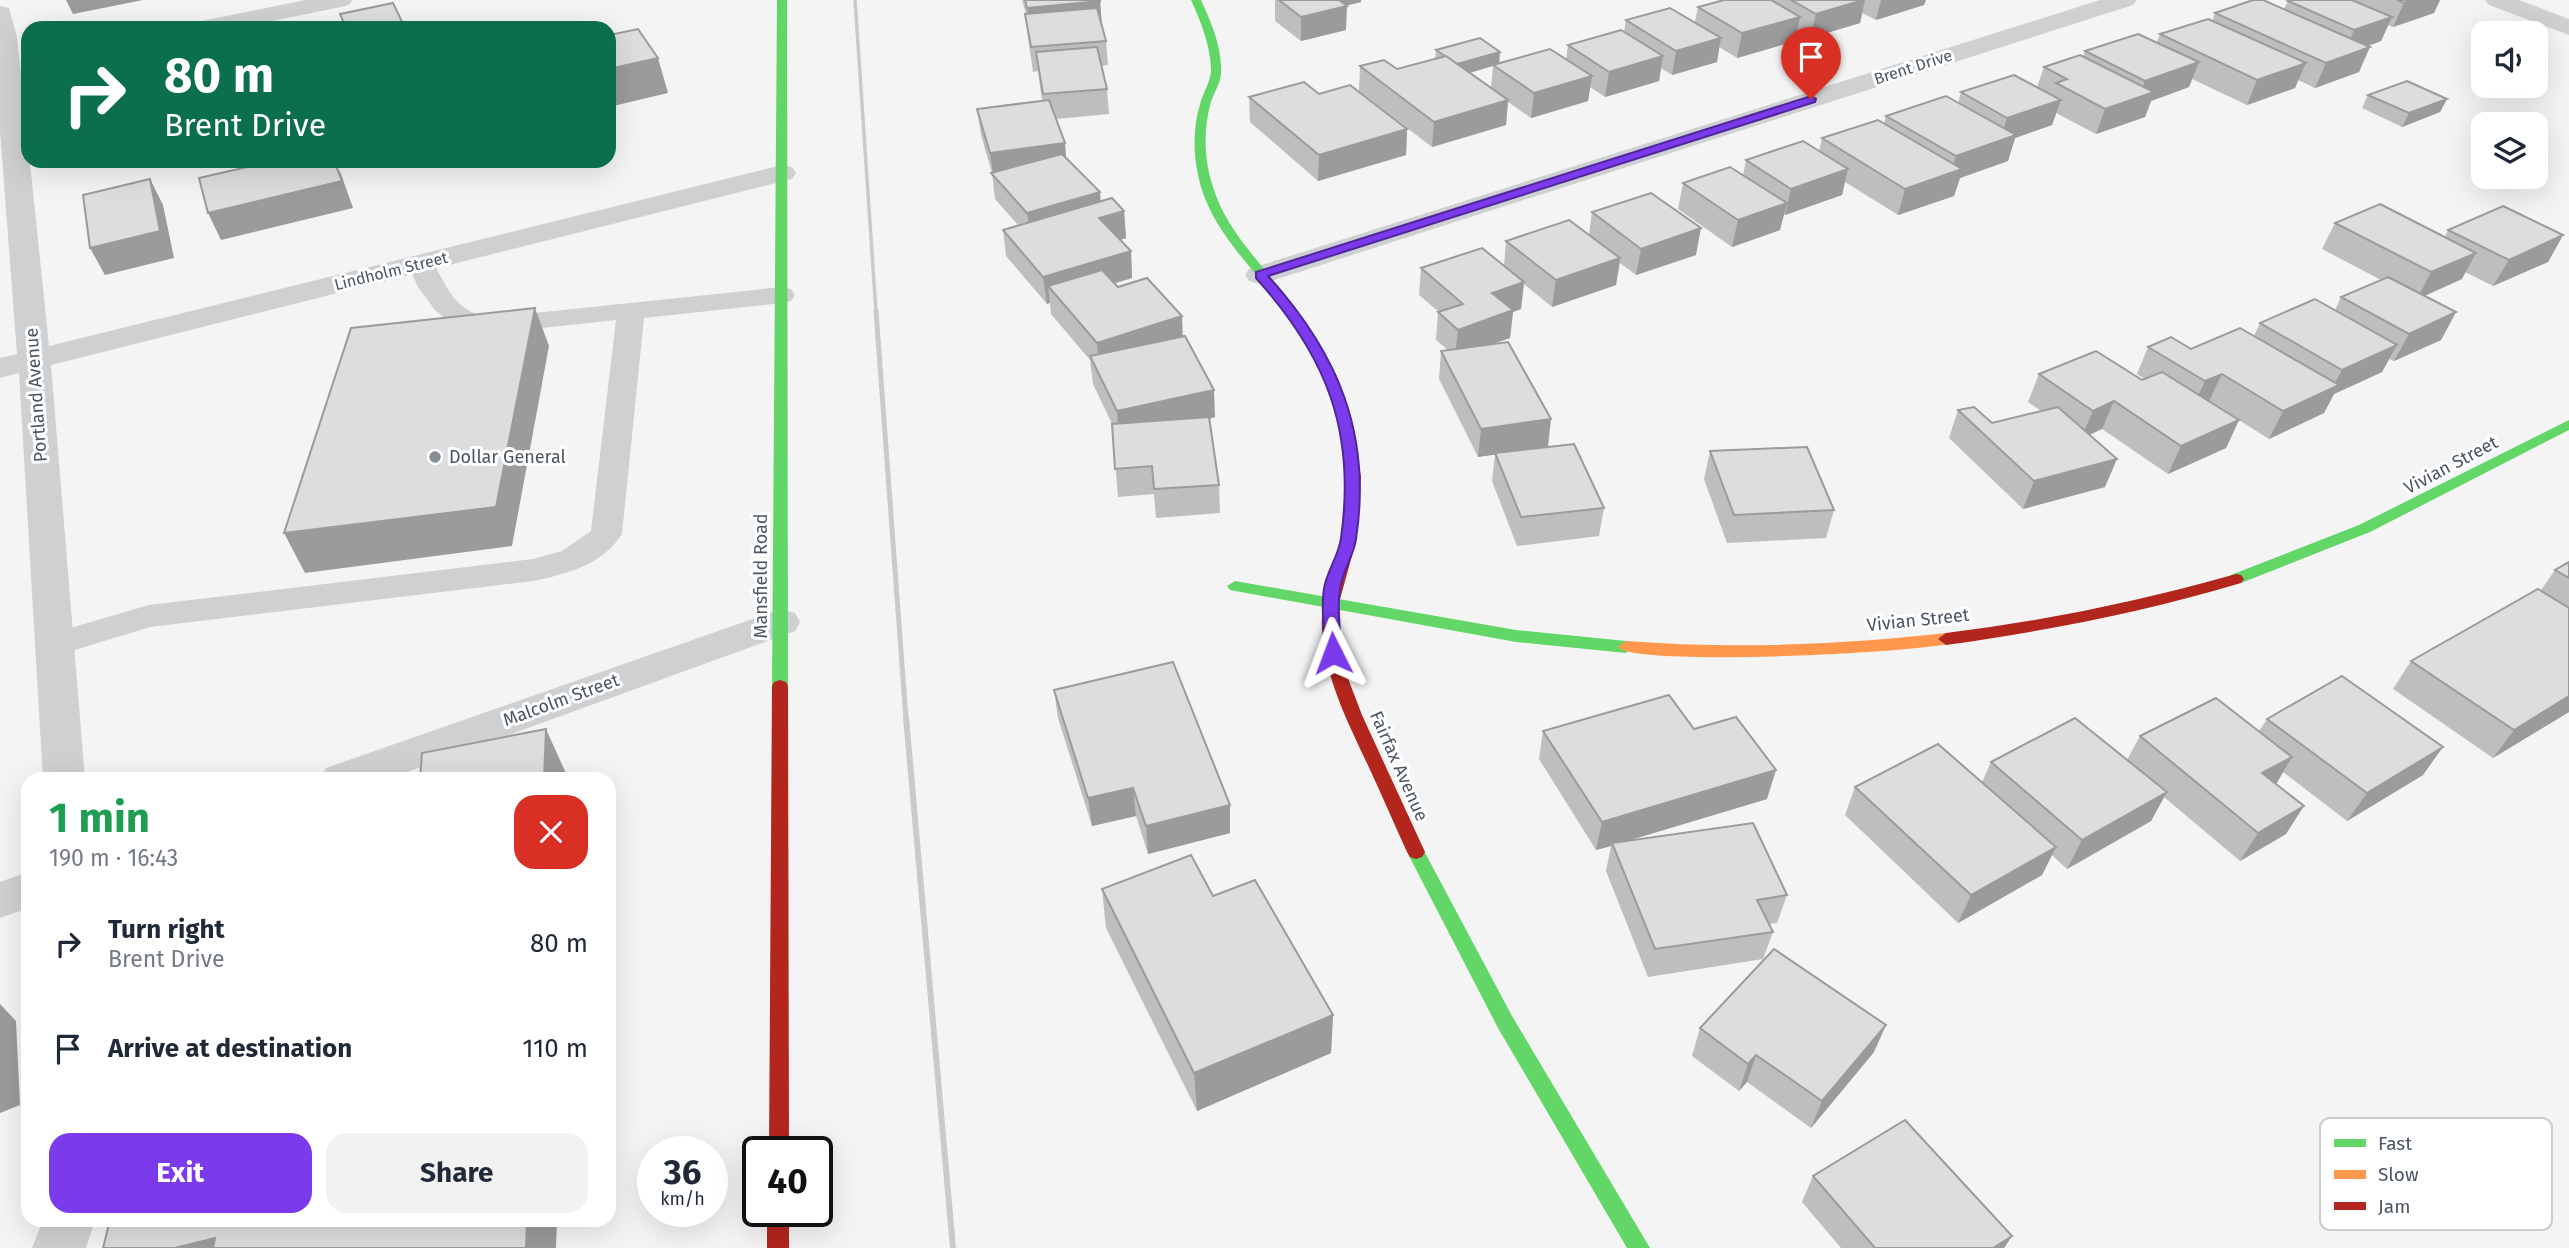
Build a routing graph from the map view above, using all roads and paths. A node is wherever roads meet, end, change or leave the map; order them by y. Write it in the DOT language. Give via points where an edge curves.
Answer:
graph roads {
  1 [pos="341,0"];
  2 [pos="782,0"];
  3 [pos="1196,0"];
  4 [pos="2125,0"];
  5 [pos="2497,0"];
  6 [pos="0,13"];
  7 [pos="237,21"];
  8 [pos="2569,28"];
  9 [pos="12,66"];
  10 [pos="782,173"];
  11 [pos="420,264"];
  12 [pos="1260,275"];
  13 [pos="782,295"];
  14 [pos="631,312"];
  15 [pos="34,359"];
  16 [pos="0,368"];
  17 [pos="2569,424"];
  18 [pos="1235,586"];
  19 [pos="1331,604"];
  20 [pos="781,622"];
  21 [pos="55,644"];
  22 [pos="64,772"];
  23 [pos="361,772"];
  24 [pos="21,892"];
  25 [pos="0,900"];
  26 [pos="779,1136"];
  27 [pos="66,1227"];
  28 [pos="778,1227"];
  29 [pos="59,1248"];
  30 [pos="778,1248"];
  31 [pos="1639,1248"];
  1 -- 7 [label="street"];
  2 -- 10 [label="street, Mansfield Road"];
  3 -- 12 [label="street, Fairfax Avenue" via="1210,34 1216,76 1200,124 1208,191 1220,218"];
  4 -- 12 [label="street, Brent Drive"];
  5 -- 8 [label="street"];
  6 -- 9 [label="street, Portland Avenue"];
  9 -- 15 [label="street, Portland Avenue"];
  10 -- 11 [label="street, Lindholm Street"];
  10 -- 13 [label="street, Mansfield Road"];
  11 -- 14 [label="lane" via="443,307 464,321 486,326"];
  11 -- 15 [label="street, Lindholm Street"];
  12 -- 19 [label="street, Fairfax Avenue" via="1291,309 1325,364 1346,417 1354,477 1348,541 1332,586"];
  13 -- 14 [label="lane"];
  13 -- 20 [label="street, Mansfield Road"];
  14 -- 21 [label="lane" via="606,534 589,551 561,565 533,570 149,616"];
  15 -- 16 [label="street, Lindholm Street"];
  15 -- 21 [label="street, Portland Avenue"];
  17 -- 19 [label="street, Vivian Street" via="2388,519 2274,566 2141,606 2037,626 1800,650 1670,649 1541,640"];
  18 -- 19 [label="street, Vivian Street"];
  19 -- 31 [label="street, Fairfax Avenue" via="1333,653 1407,833 1495,1004"];
  20 -- 23 [label="street, Malcolm Street"];
  20 -- 26 [label="street, Mansfield Road"];
  21 -- 22 [label="street, Portland Avenue"];
  24 -- 25 [label="street"];
  27 -- 29 [label="street"];
  28 -- 30 [label="street"];
}
